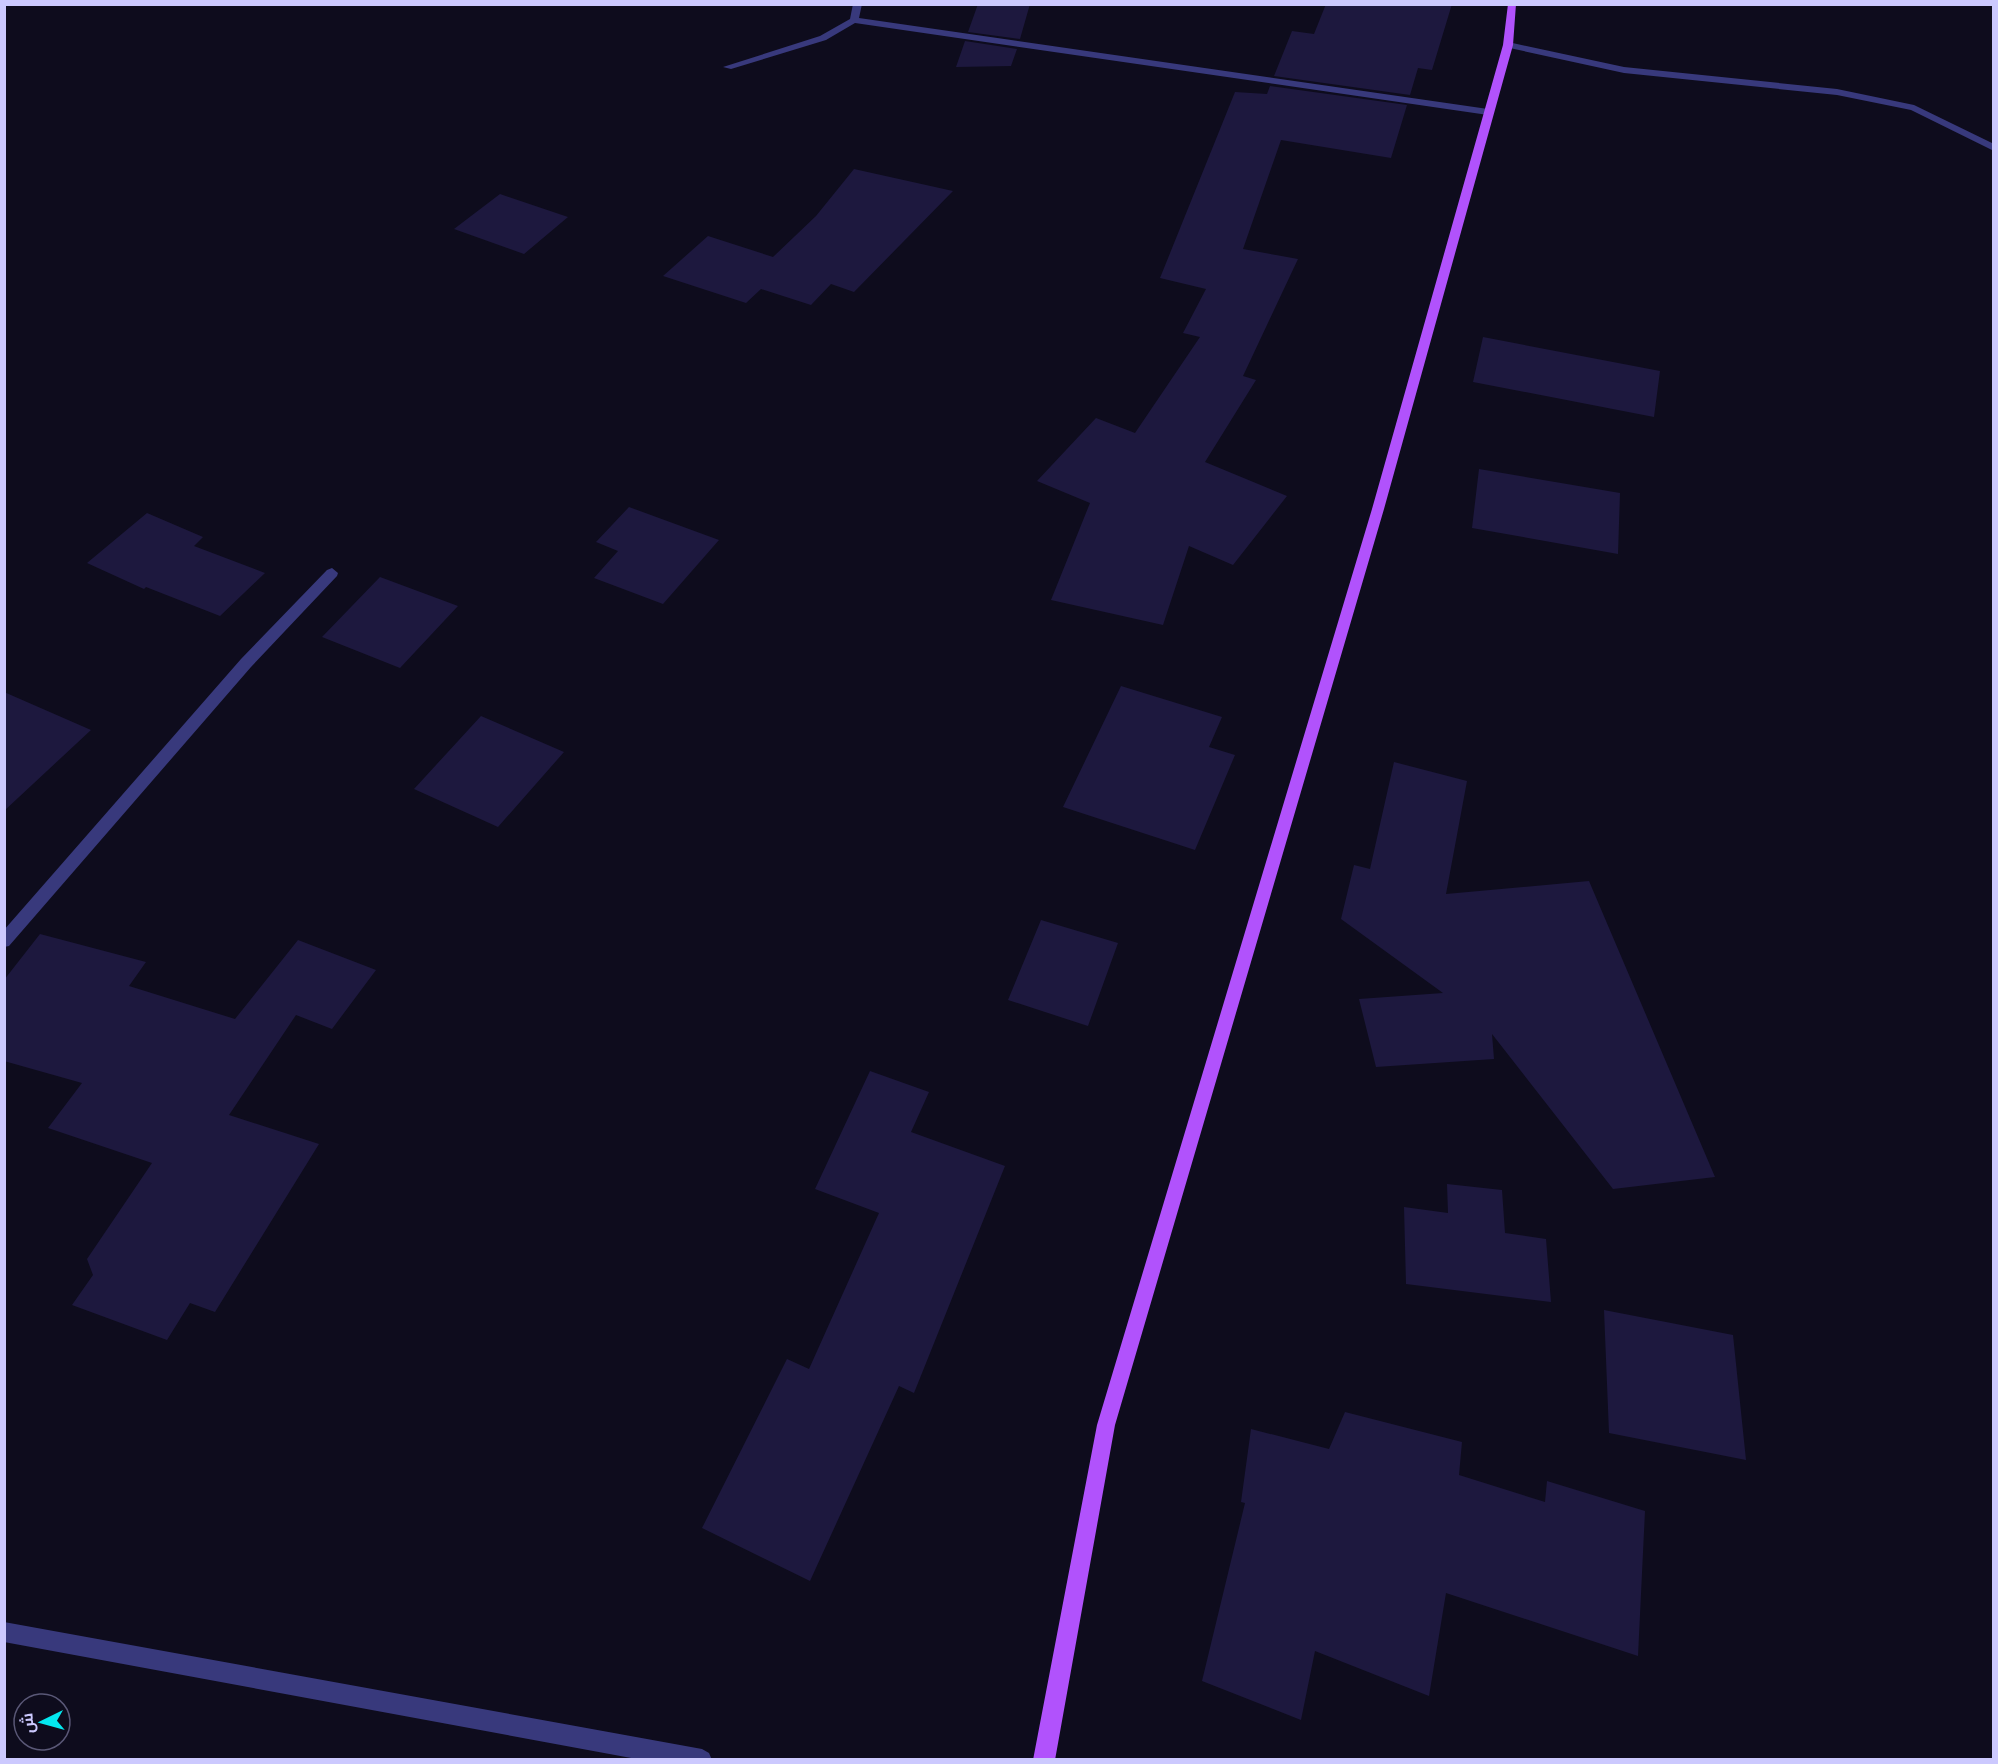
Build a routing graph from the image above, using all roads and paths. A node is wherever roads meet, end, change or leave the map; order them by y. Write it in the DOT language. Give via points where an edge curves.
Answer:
graph roads {
  1 [pos="858,4"];
  2 [pos="1512,4"];
  3 [pos="854,20"];
  4 [pos="1509,45"];
  5 [pos="728,67"];
  6 [pos="1488,112"];
  7 [pos="1994,148"];
  8 [pos="332,573"];
  9 [pos="4,941"];
  10 [pos="4,1632"];
  11 [pos="702,1760"];
  12 [pos="1044,1760"];
  1 -- 3 [label="street"];
  2 -- 4 [label="main road"];
  3 -- 5 [label="street" via="822,38"];
  3 -- 6 [label="street"];
  4 -- 6 [label="main road"];
  4 -- 7 [label="street" via="1624,70 1837,93 1914,108"];
  6 -- 12 [label="main road" via="1378,509 1106,1425"];
  8 -- 9 [label="street" via="246,663"];
  10 -- 11 [label="street"];
}
